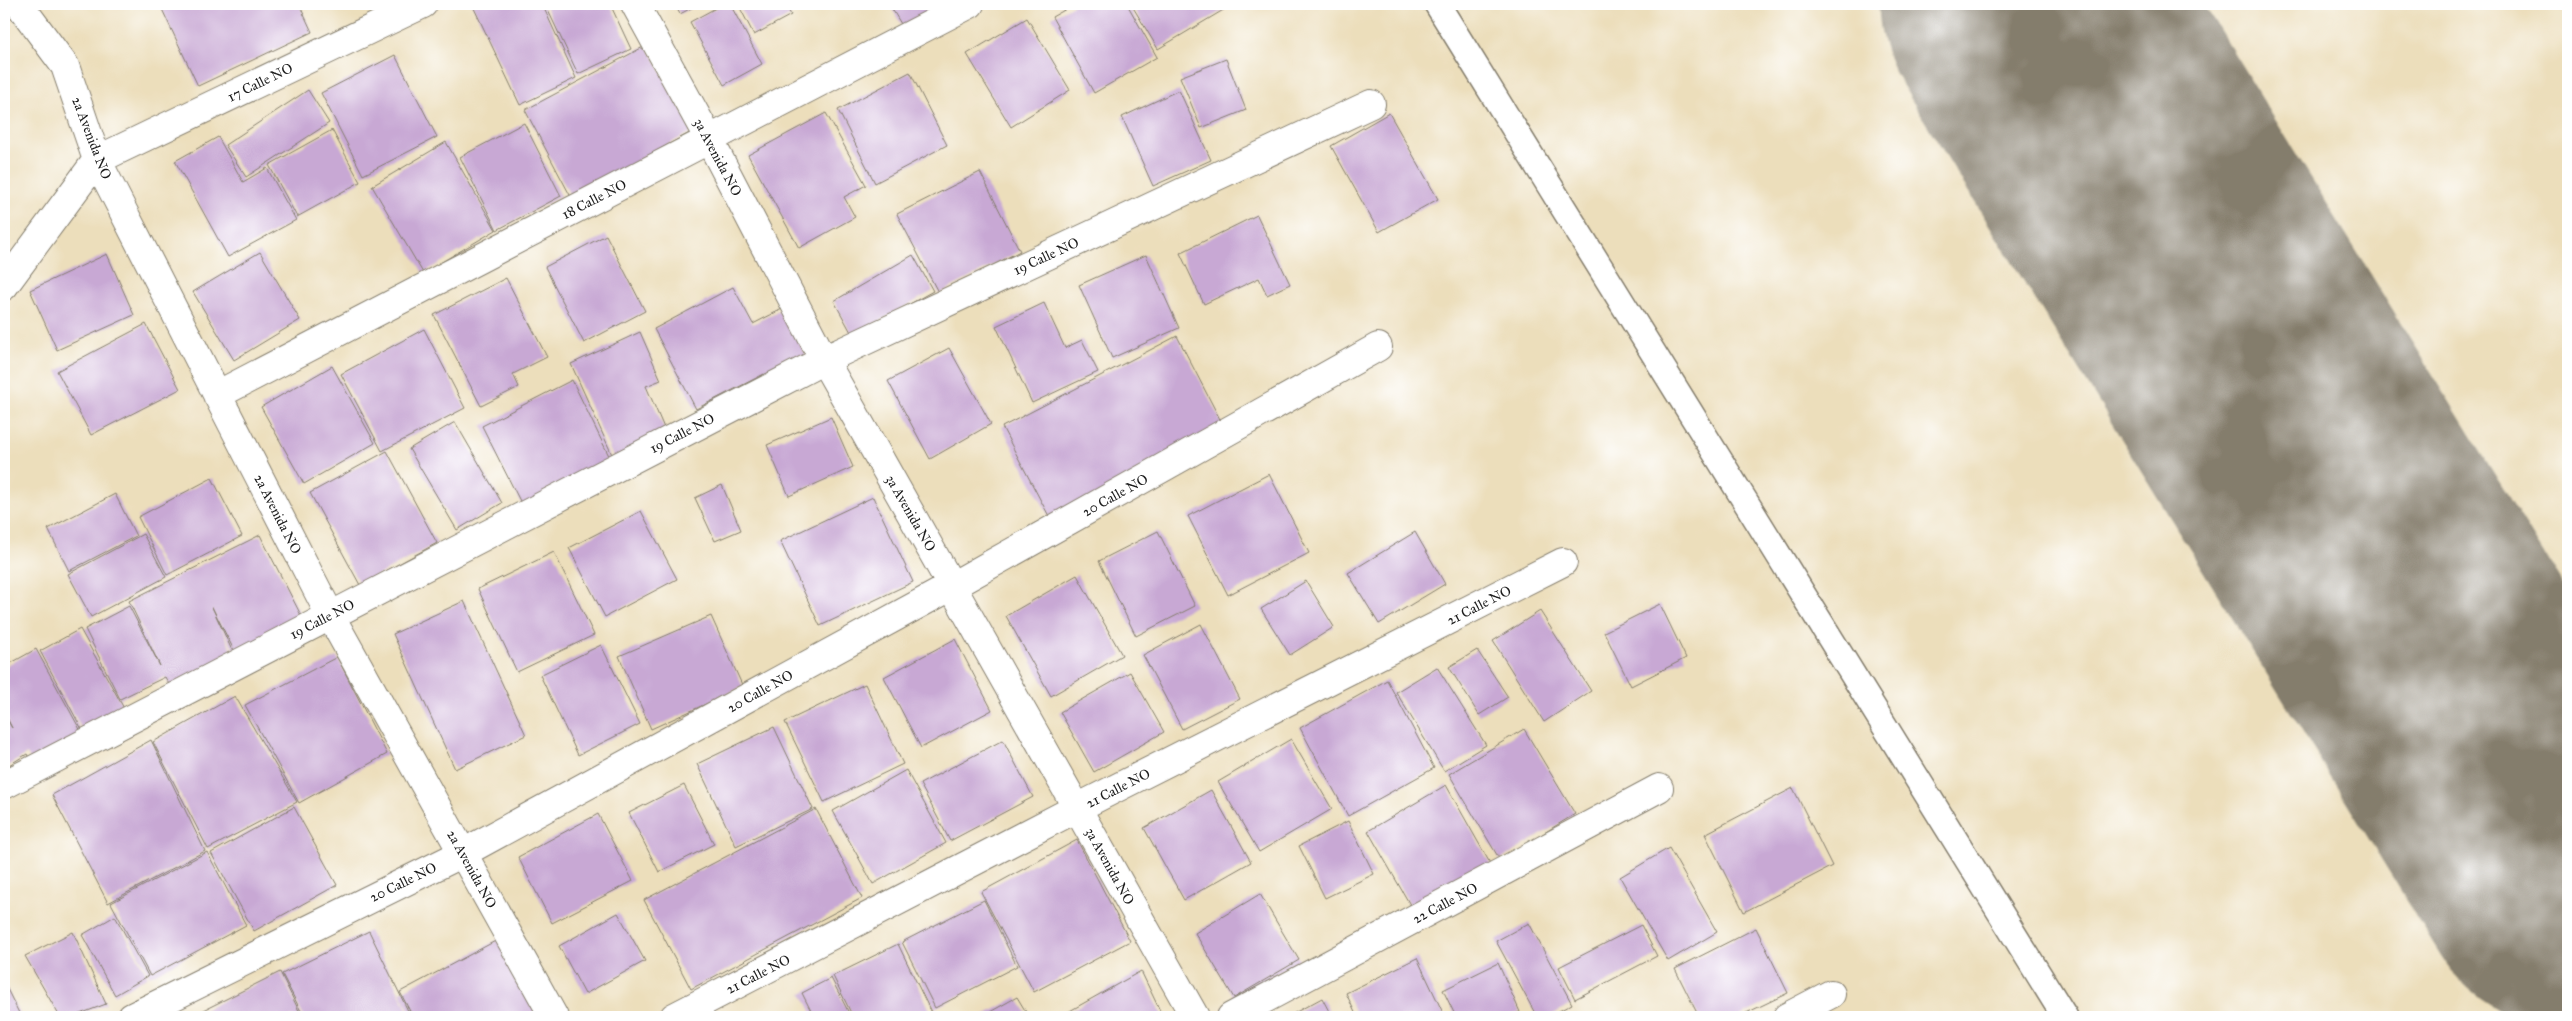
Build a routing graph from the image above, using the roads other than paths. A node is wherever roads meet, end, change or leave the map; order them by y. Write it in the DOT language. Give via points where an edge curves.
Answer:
graph roads {
  1 [pos="19,4"];
  2 [pos="423,4"];
  3 [pos="634,4"];
  4 [pos="970,4"];
  5 [pos="1437,4"];
  6 [pos="1372,104"];
  7 [pos="709,139"];
  8 [pos="97,160"];
  9 [pos="4,286"];
  10 [pos="1378,347"];
  11 [pos="824,360"];
  12 [pos="217,395"];
  13 [pos="1563,562"];
  14 [pos="952,586"];
  15 [pos="330,615"];
  16 [pos="4,784"];
  17 [pos="1659,788"];
  18 [pos="1077,808"];
  19 [pos="463,853"];
  20 [pos="1831,994"];
  21 [pos="132,1017"];
  22 [pos="554,1017"];
  23 [pos="674,1017"];
  24 [pos="1195,1017"];
  25 [pos="1231,1017"];
  26 [pos="1787,1017"];
  27 [pos="2064,1017"];
  1 -- 8 [label="street, 2a Avenida NO" via="65,66"];
  2 -- 8 [label="street, 17 Calle NO"];
  3 -- 7 [label="street, 3a Avenida NO"];
  4 -- 7 [label="street, 18 Calle NO"];
  5 -- 27 [label="lane"];
  6 -- 11 [label="street, 19 Calle NO"];
  7 -- 11 [label="street, 3a Avenida NO"];
  7 -- 12 [label="street, 18 Calle NO"];
  8 -- 9 [label="street"];
  8 -- 12 [label="street, 2a Avenida NO"];
  10 -- 14 [label="street, 20 Calle NO"];
  11 -- 14 [label="street, 3a Avenida NO"];
  11 -- 15 [label="street, 19 Calle NO"];
  12 -- 15 [label="street, 2a Avenida NO"];
  13 -- 18 [label="street, 21 Calle NO"];
  14 -- 18 [label="street, 3a Avenida NO"];
  14 -- 19 [label="street, 20 Calle NO"];
  15 -- 16 [label="street, 19 Calle NO"];
  15 -- 19 [label="street, 2a Avenida NO"];
  17 -- 25 [label="street, 22 Calle NO"];
  18 -- 23 [label="street, 21 Calle NO"];
  18 -- 24 [label="street, 3a Avenida NO"];
  19 -- 21 [label="street, 20 Calle NO"];
  19 -- 22 [label="street, 2a Avenida NO"];
  20 -- 26 [label="street"];
}
